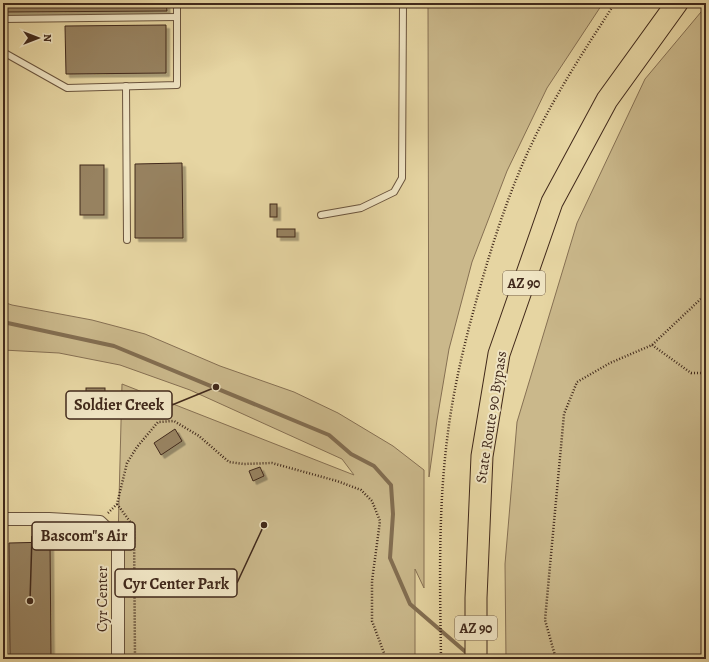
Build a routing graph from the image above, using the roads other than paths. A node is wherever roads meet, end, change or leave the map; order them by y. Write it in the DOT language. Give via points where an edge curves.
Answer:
graph roads {
  1 [pos="177,3"];
  2 [pos="299,3"];
  3 [pos="368,3"];
  4 [pos="403,3"];
  5 [pos="677,3"];
  6 [pos="177,17"];
  7 [pos="3,19"];
  8 [pos="3,52"];
  9 [pos="126,86"];
  10 [pos="321,215"];
  11 [pos="127,240"];
  12 [pos="3,518"];
  13 [pos="118,659"];
  14 [pos="476,659"];
  1 -- 6 [label="lane"];
  2 -- 3 [label="lane"];
  4 -- 10 [label="lane" via="402,178 394,192 362,208"];
  5 -- 14 [label="highway, State Route 90 Bypass / AZ 90" via="607,100 552,202 499,354 482,456"];
  6 -- 7 [label="lane"];
  6 -- 9 [label="lane" via="177,84"];
  8 -- 9 [label="lane" via="67,88"];
  9 -- 11 [label="lane"];
  12 -- 13 [label="street, Cyr Center" via="100,522 118,539"];
}
